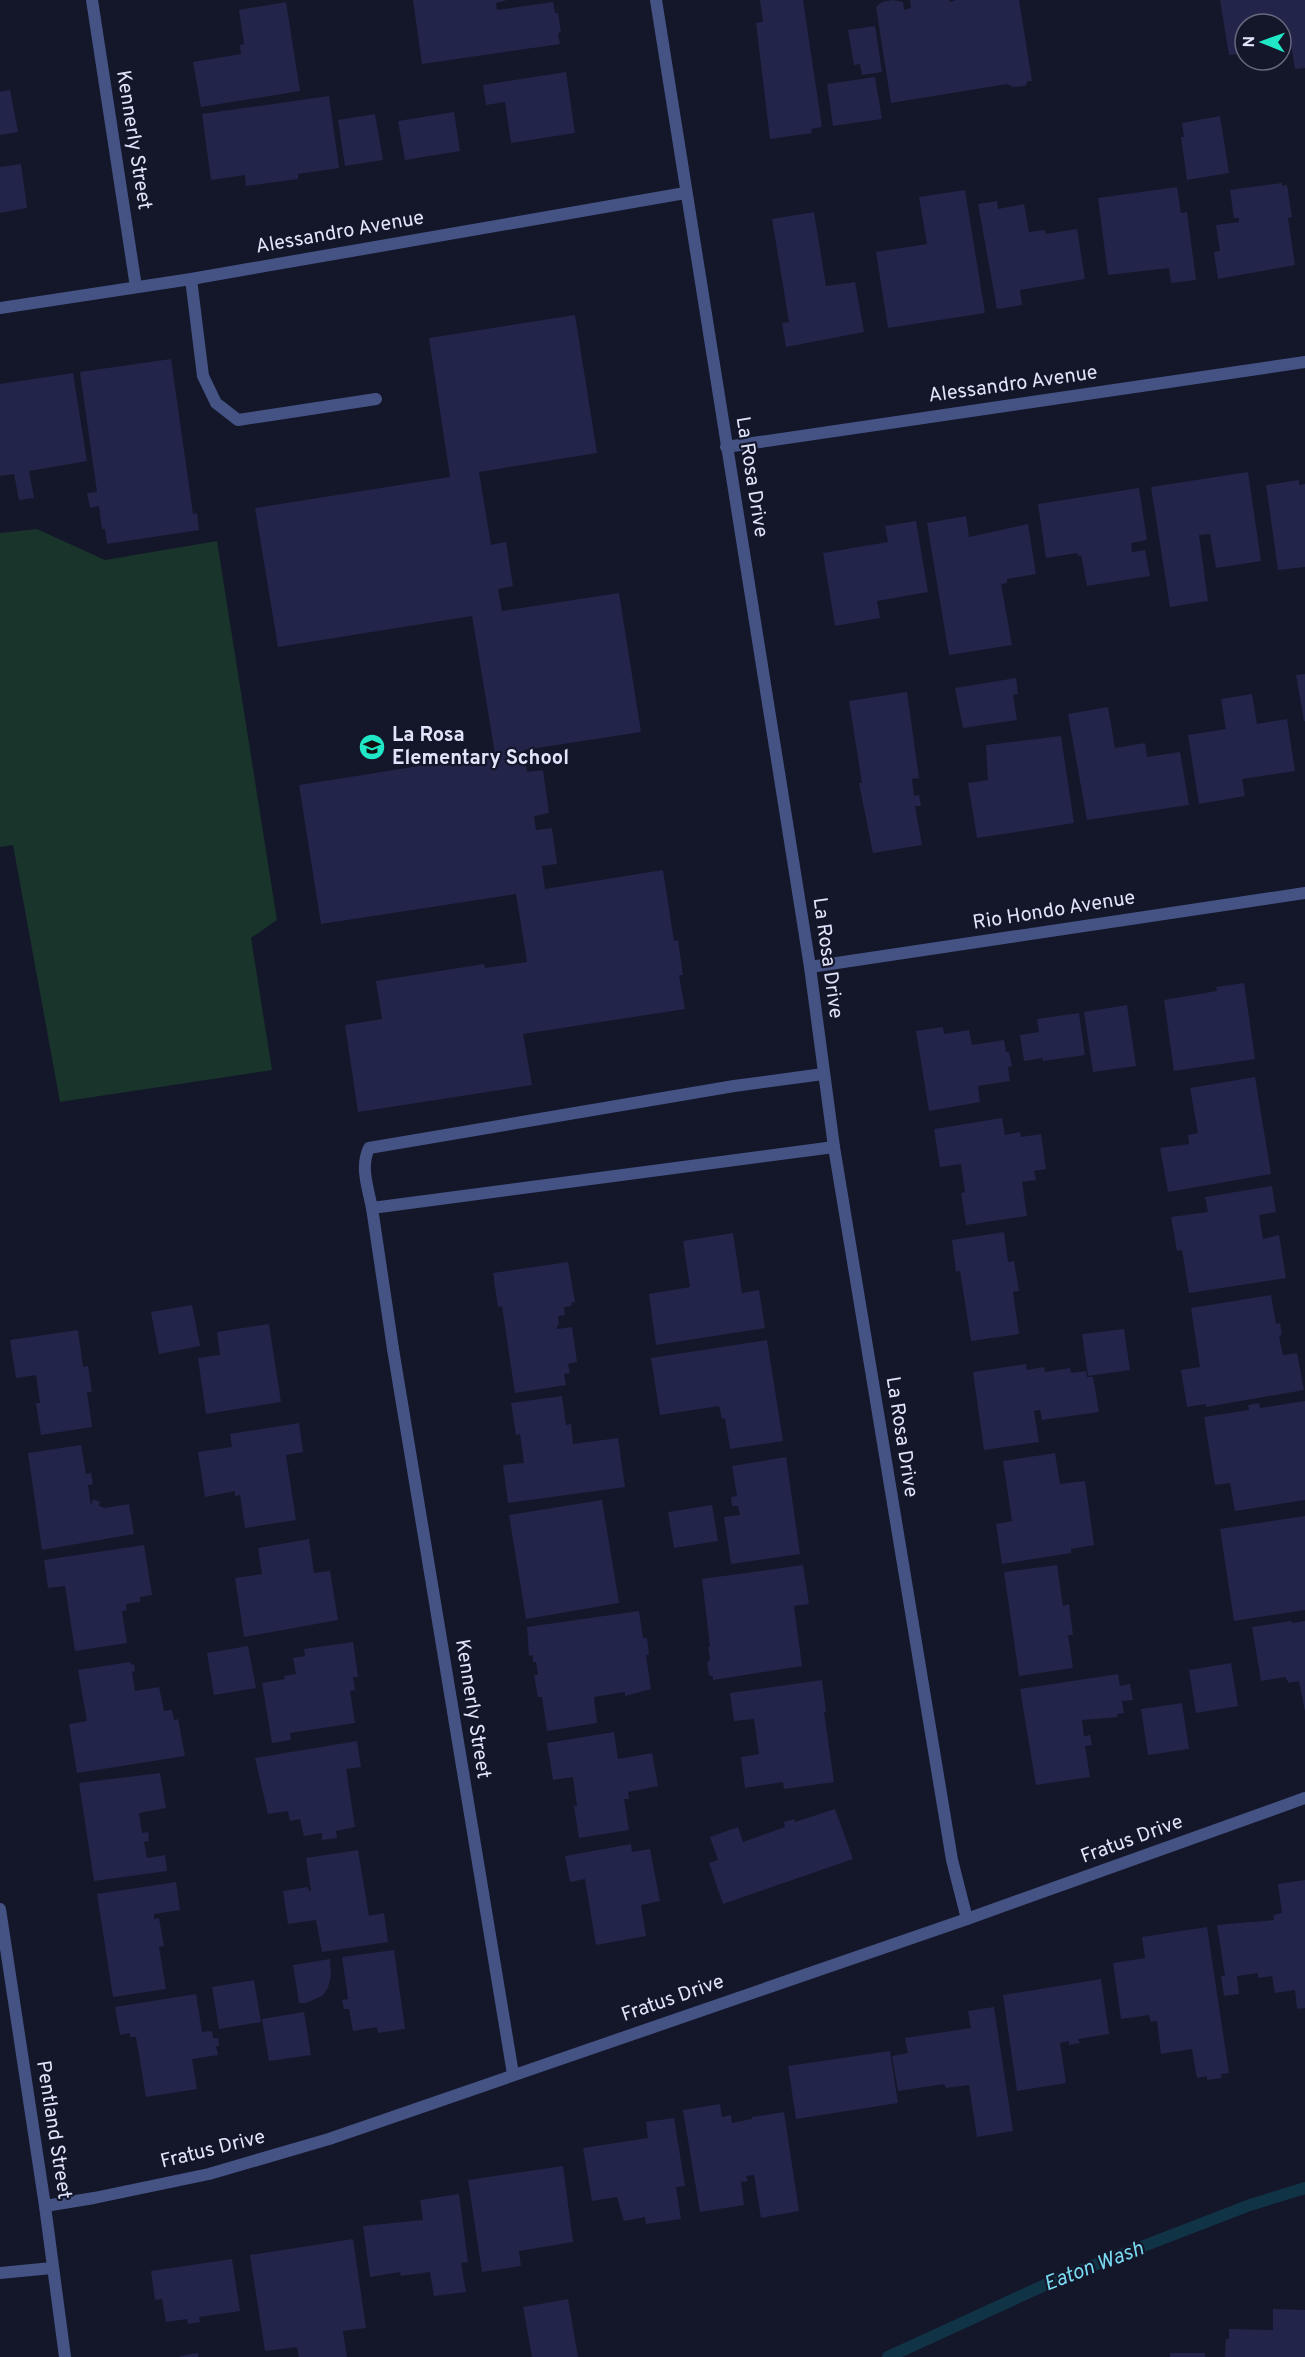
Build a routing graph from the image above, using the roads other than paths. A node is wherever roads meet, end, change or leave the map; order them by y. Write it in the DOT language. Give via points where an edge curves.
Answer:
graph roads {
  1 [pos="92,0"];
  2 [pos="656,0"];
  3 [pos="685,193"];
  4 [pos="191,279"];
  5 [pos="136,286"];
  6 [pos="0,308"];
  7 [pos="1305,362"];
  8 [pos="376,399"];
  9 [pos="726,447"];
  10 [pos="1305,893"];
  11 [pos="810,967"];
  12 [pos="823,1074"];
  13 [pos="834,1146"];
  14 [pos="372,1208"];
  15 [pos="1305,1798"];
  16 [pos="0,1909"];
  17 [pos="967,1919"];
  18 [pos="513,2074"];
  19 [pos="45,2206"];
  20 [pos="52,2268"];
  21 [pos="0,2273"];
  22 [pos="65,2357"];
  1 -- 5 [label="street, Kennerly Street"];
  2 -- 3 [label="street, La Rosa Drive"];
  3 -- 4 [label="street, Alessandro Avenue"];
  3 -- 9 [label="street, La Rosa Drive"];
  4 -- 5 [label="street, Alessandro Avenue"];
  4 -- 8 [label="street" via="203,376 216,403 238,420"];
  5 -- 6 [label="street, Alessandro Avenue"];
  7 -- 9 [label="street, Alessandro Avenue"];
  9 -- 11 [label="street, La Rosa Drive"];
  10 -- 11 [label="street, Rio Hondo Avenue"];
  11 -- 12 [label="street, La Rosa Drive"];
  12 -- 13 [label="street, La Rosa Drive"];
  12 -- 14 [label="street, Kennerly Street" via="369,1149 364,1169"];
  13 -- 14 [label="street"];
  13 -- 17 [label="street, La Rosa Drive" via="952,1860"];
  14 -- 18 [label="street, Kennerly Street"];
  15 -- 17 [label="street, Fratus Drive"];
  16 -- 19 [label="street, Pentland Street"];
  17 -- 18 [label="street, Fratus Drive"];
  18 -- 19 [label="street, Fratus Drive" via="328,2139 210,2174"];
  19 -- 20 [label="street, Pentland Street"];
  20 -- 21 [label="street"];
  20 -- 22 [label="street, Pentland Street"];
}
